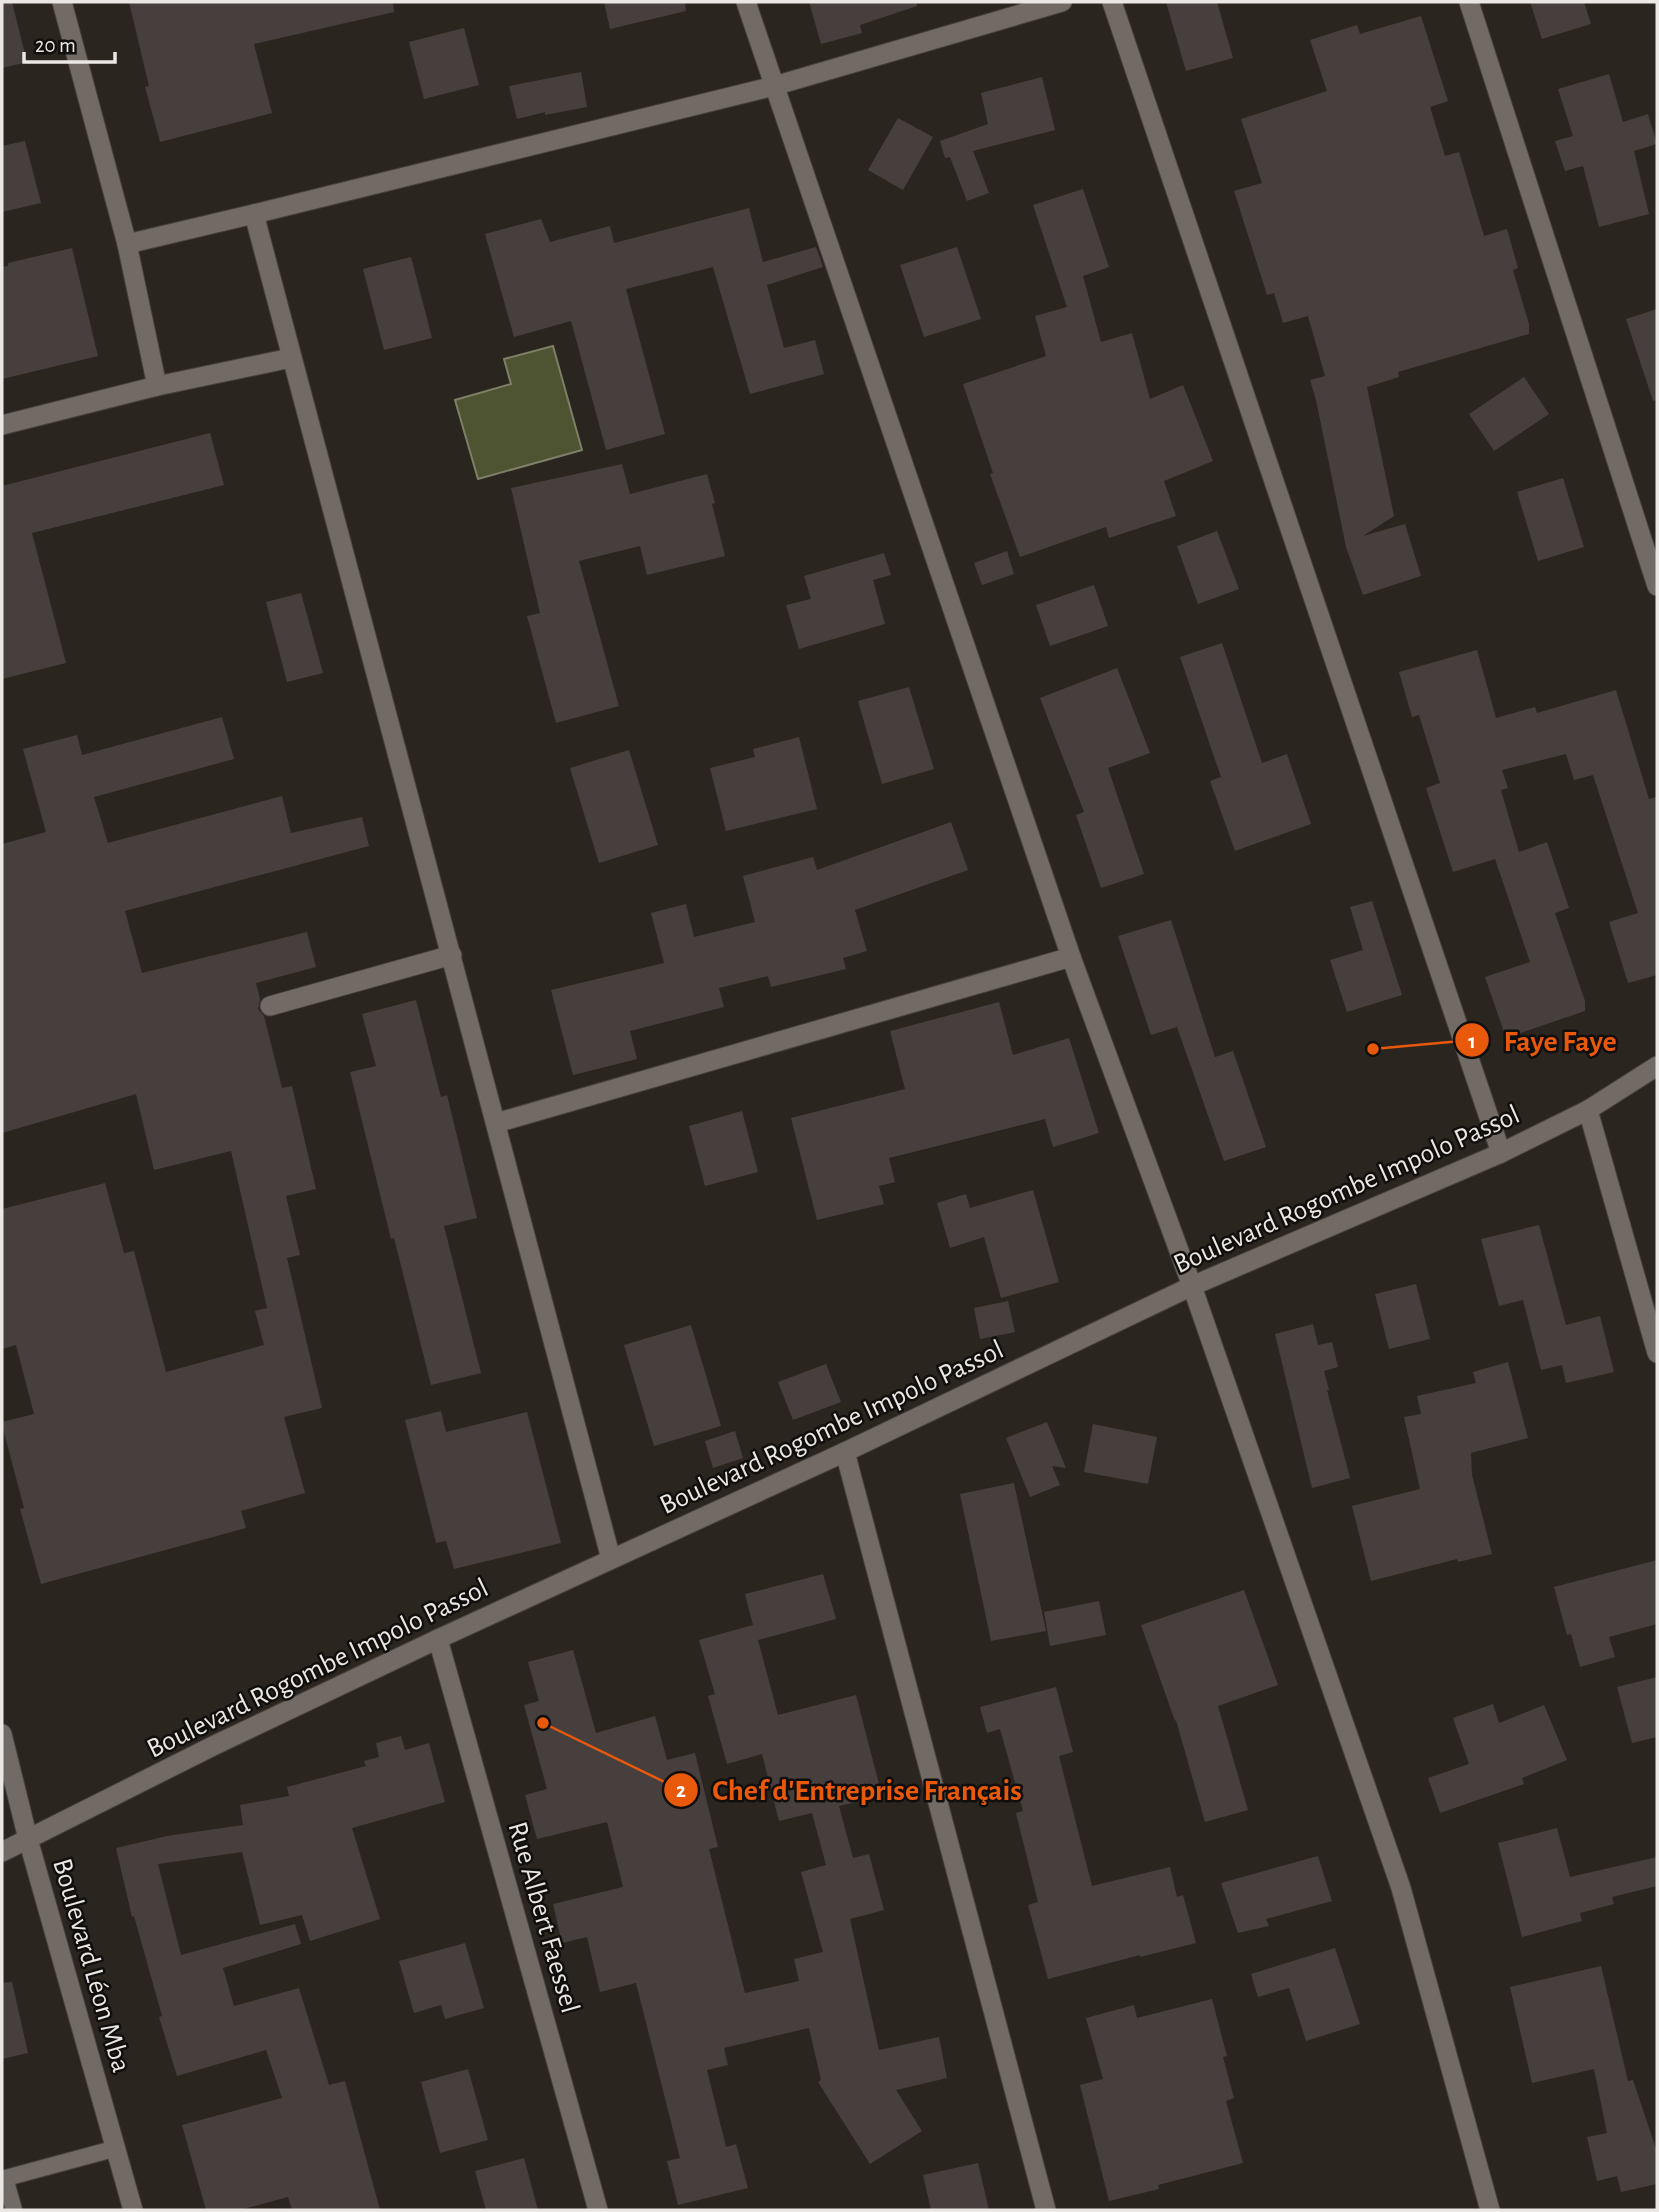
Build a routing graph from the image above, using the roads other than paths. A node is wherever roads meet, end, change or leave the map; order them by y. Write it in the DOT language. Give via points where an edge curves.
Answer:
graph roads {
  1 [pos="62,2"];
  2 [pos="746,2"];
  3 [pos="1062,2"];
  4 [pos="1112,2"];
  5 [pos="1469,2"];
  6 [pos="774,86"];
  7 [pos="254,214"];
  8 [pos="127,244"];
  9 [pos="291,358"];
  10 [pos="157,386"];
  11 [pos="2,425"];
  12 [pos="1656,574"];
  13 [pos="452,955"];
  14 [pos="1071,957"];
  15 [pos="270,1006"];
  16 [pos="1657,1066"];
  17 [pos="1588,1110"];
  18 [pos="496,1123"];
  19 [pos="1501,1153"];
  20 [pos="1192,1286"];
  21 [pos="1657,1353"];
  22 [pos="845,1452"];
  23 [pos="611,1559"];
  24 [pos="438,1639"];
  25 [pos="2,1734"];
  26 [pos="28,1839"];
  27 [pos="2,1852"];
  28 [pos="117,2148"];
  29 [pos="4,2178"];
  30 [pos="14,2210"];
  31 [pos="133,2210"];
  32 [pos="598,2210"];
  33 [pos="1046,2210"];
  34 [pos="1490,2210"];
  1 -- 8 [label="street"];
  2 -- 6 [label="street"];
  3 -- 6 [label="street"];
  4 -- 19 [label="street"];
  5 -- 12 [label="street"];
  6 -- 7 [label="street"];
  6 -- 14 [label="street"];
  7 -- 8 [label="street"];
  7 -- 9 [label="street"];
  8 -- 10 [label="street"];
  9 -- 10 [label="street"];
  9 -- 13 [label="street"];
  10 -- 11 [label="street"];
  13 -- 15 [label="street"];
  13 -- 18 [label="street"];
  14 -- 18 [label="street"];
  14 -- 20 [label="street"];
  16 -- 17 [label="street, Boulevard Rogombe Impolo Passol"];
  17 -- 19 [label="street, Boulevard Rogombe Impolo Passol"];
  17 -- 21 [label="street"];
  18 -- 23 [label="street"];
  19 -- 20 [label="street, Boulevard Rogombe Impolo Passol"];
  20 -- 22 [label="street, Boulevard Rogombe Impolo Passol"];
  20 -- 34 [label="street" via="1401,1888"];
  22 -- 23 [label="street, Boulevard Rogombe Impolo Passol"];
  22 -- 33 [label="street"];
  23 -- 24 [label="street, Boulevard Rogombe Impolo Passol"];
  24 -- 26 [label="street, Boulevard Rogombe Impolo Passol"];
  24 -- 32 [label="street, Rue Albert Faessel"];
  25 -- 26 [label="street, Boulevard Léon Mba"];
  26 -- 27 [label="street, Boulevard Rogombe Impolo Passol"];
  26 -- 28 [label="street, Boulevard Léon Mba"];
  28 -- 29 [label="lane"];
  28 -- 31 [label="street, Boulevard Léon Mba"];
  29 -- 30 [label="lane"];
}
